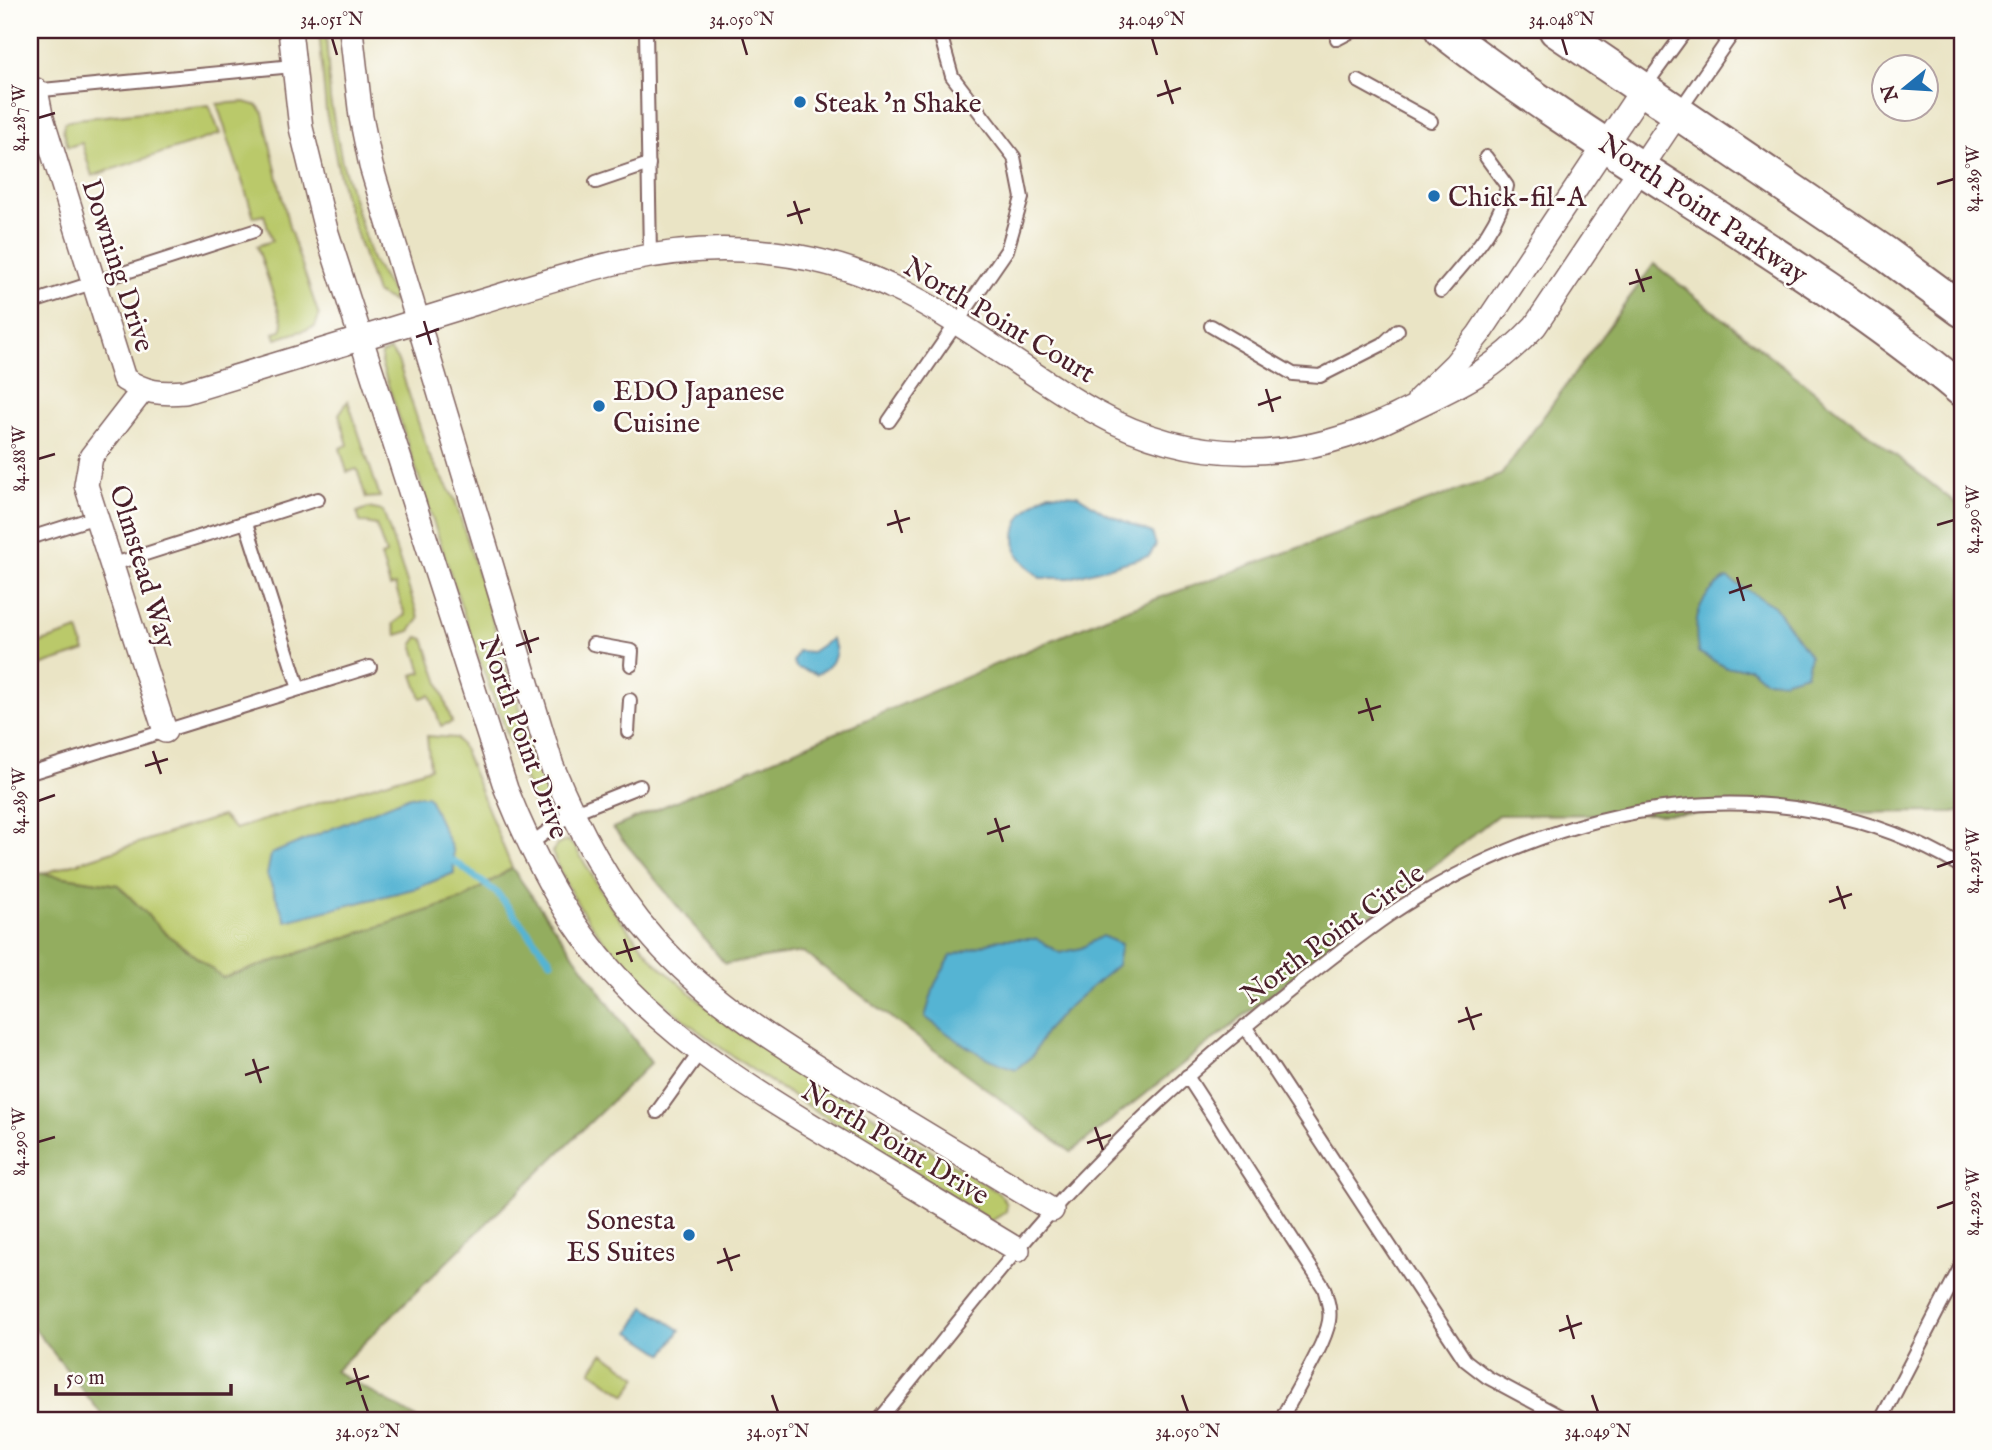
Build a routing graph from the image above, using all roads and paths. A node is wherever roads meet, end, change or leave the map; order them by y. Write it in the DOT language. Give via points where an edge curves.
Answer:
graph roads {
  1 [pos="290,30"];
  2 [pos="351,30"];
  3 [pos="646,30"];
  4 [pos="939,30"];
  5 [pos="1354,30"];
  6 [pos="1442,30"];
  7 [pos="1556,30"];
  8 [pos="1686,30"];
  9 [pos="1735,30"];
  10 [pos="1337,39"];
  11 [pos="293,66"];
  12 [pos="1358,81"];
  13 [pos="1642,90"];
  14 [pos="33,91"];
  15 [pos="1677,114"];
  16 [pos="1431,121"];
  17 [pos="1608,145"];
  18 [pos="1486,157"];
  19 [pos="649,164"];
  20 [pos="1642,168"];
  21 [pos="596,182"];
  22 [pos="254,231"];
  23 [pos="650,255"];
  24 [pos="93,283"];
  25 [pos="1441,291"];
  26 [pos="30,303"];
  27 [pos="1962,310"];
  28 [pos="418,321"];
  29 [pos="958,322"];
  30 [pos="1211,326"];
  31 [pos="1398,330"];
  32 [pos="360,340"];
  33 [pos="1962,390"];
  34 [pos="142,391"];
  35 [pos="1400,414"];
  36 [pos="889,421"];
  37 [pos="318,499"];
  38 [pos="96,517"];
  39 [pos="246,523"];
  40 [pos="30,538"];
  41 [pos="111,565"];
  42 [pos="593,644"];
  43 [pos="631,665"];
  44 [pos="370,667"];
  45 [pos="299,689"];
  46 [pos="630,700"];
  47 [pos="165,731"];
  48 [pos="628,732"];
  49 [pos="30,773"];
  50 [pos="640,786"];
  51 [pos="572,813"];
  52 [pos="529,845"];
  53 [pos="1962,867"];
  54 [pos="1245,1026"];
  55 [pos="699,1052"];
  56 [pos="1187,1076"];
  57 [pos="656,1112"];
  58 [pos="1052,1210"];
  59 [pos="1018,1250"];
  60 [pos="1962,1264"];
  61 [pos="879,1420"];
  62 [pos="1281,1420"];
  63 [pos="1567,1420"];
  64 [pos="1881,1420"];
  1 -- 11 [label="street, North Point Drive"];
  2 -- 28 [label="street, North Point Drive" via="371,166"];
  3 -- 19 [label="lane"];
  4 -- 29 [label="lane" via="952,76 1014,157 1022,198 1007,250"];
  5 -- 10 [label="lane"];
  6 -- 17 [label="street, North Point Parkway"];
  7 -- 13 [label="street"];
  8 -- 13 [label="lane"];
  9 -- 15 [label="lane"];
  11 -- 14 [label="lane"];
  11 -- 32 [label="street, North Point Drive" via="312,180"];
  12 -- 16 [label="lane"];
  13 -- 15 [label="street"];
  13 -- 17 [label="street, North Point Court"];
  14 -- 24 [label="street, Downing Drive"];
  15 -- 20 [label="street, North Point Court"];
  15 -- 27 [label="street"];
  17 -- 20 [label="street, North Point Parkway"];
  17 -- 35 [label="street, North Point Court" via="1479,334 1428,392"];
  18 -- 25 [label="lane" via="1507,186 1503,208"];
  19 -- 21 [label="lane"];
  19 -- 23 [label="lane"];
  20 -- 33 [label="street, North Point Parkway" via="1850,305"];
  20 -- 35 [label="street, North Point Court" via="1535,326 1508,355 1476,378"];
  22 -- 24 [label="lane"];
  23 -- 28 [label="street, North Point Court"];
  23 -- 29 [label="street, North Point Court" via="741,250 816,261 887,284"];
  24 -- 26 [label="lane"];
  24 -- 34 [label="street, Downing Drive" via="124,379"];
  28 -- 32 [label="street, North Point Court"];
  28 -- 51 [label="street, North Point Drive" via="538,721"];
  29 -- 35 [label="street, North Point Court" via="1095,412 1134,432 1178,444 1212,451 1287,451 1363,433"];
  29 -- 36 [label="lane"];
  30 -- 31 [label="lane" via="1293,374 1320,376 1383,344"];
  32 -- 34 [label="street, Downing Drive" via="185,392 156,395"];
  32 -- 52 [label="street, North Point Drive" via="506,789"];
  34 -- 38 [label="street, Olmstead Way" via="91,457 86,485"];
  37 -- 39 [label="lane"];
  38 -- 40 [label="lane"];
  38 -- 41 [label="street, Olmstead Way"];
  39 -- 41 [label="lane"];
  39 -- 45 [label="lane"];
  41 -- 47 [label="street, Olmstead Way"];
  42 -- 43 [label="lane" via="632,651"];
  44 -- 45 [label="lane"];
  45 -- 47 [label="lane"];
  46 -- 48 [label="lane"];
  47 -- 49 [label="lane"];
  50 -- 51 [label="lane"];
  51 -- 52 [label="lane"];
  51 -- 58 [label="street, North Point Drive" via="617,890 654,939 732,1010 779,1044"];
  52 -- 55 [label="street, North Point Drive" via="573,920 614,974"];
  53 -- 54 [label="lane, North Point Circle" via="1876,827 1796,807 1692,804 1626,812 1535,841 1445,882 1390,915"];
  54 -- 56 [label="lane, North Point Circle"];
  54 -- 63 [label="lane" via="1465,1360 1486,1377"];
  55 -- 57 [label="lane"];
  55 -- 59 [label="street, North Point Drive" via="750,1089"];
  56 -- 58 [label="lane, North Point Circle"];
  56 -- 62 [label="lane" via="1324,1288 1329,1322"];
  58 -- 59 [label="lane, North Point Circle"];
  59 -- 61 [label="lane, North Point Circle"];
  60 -- 64 [label="lane"];
}
